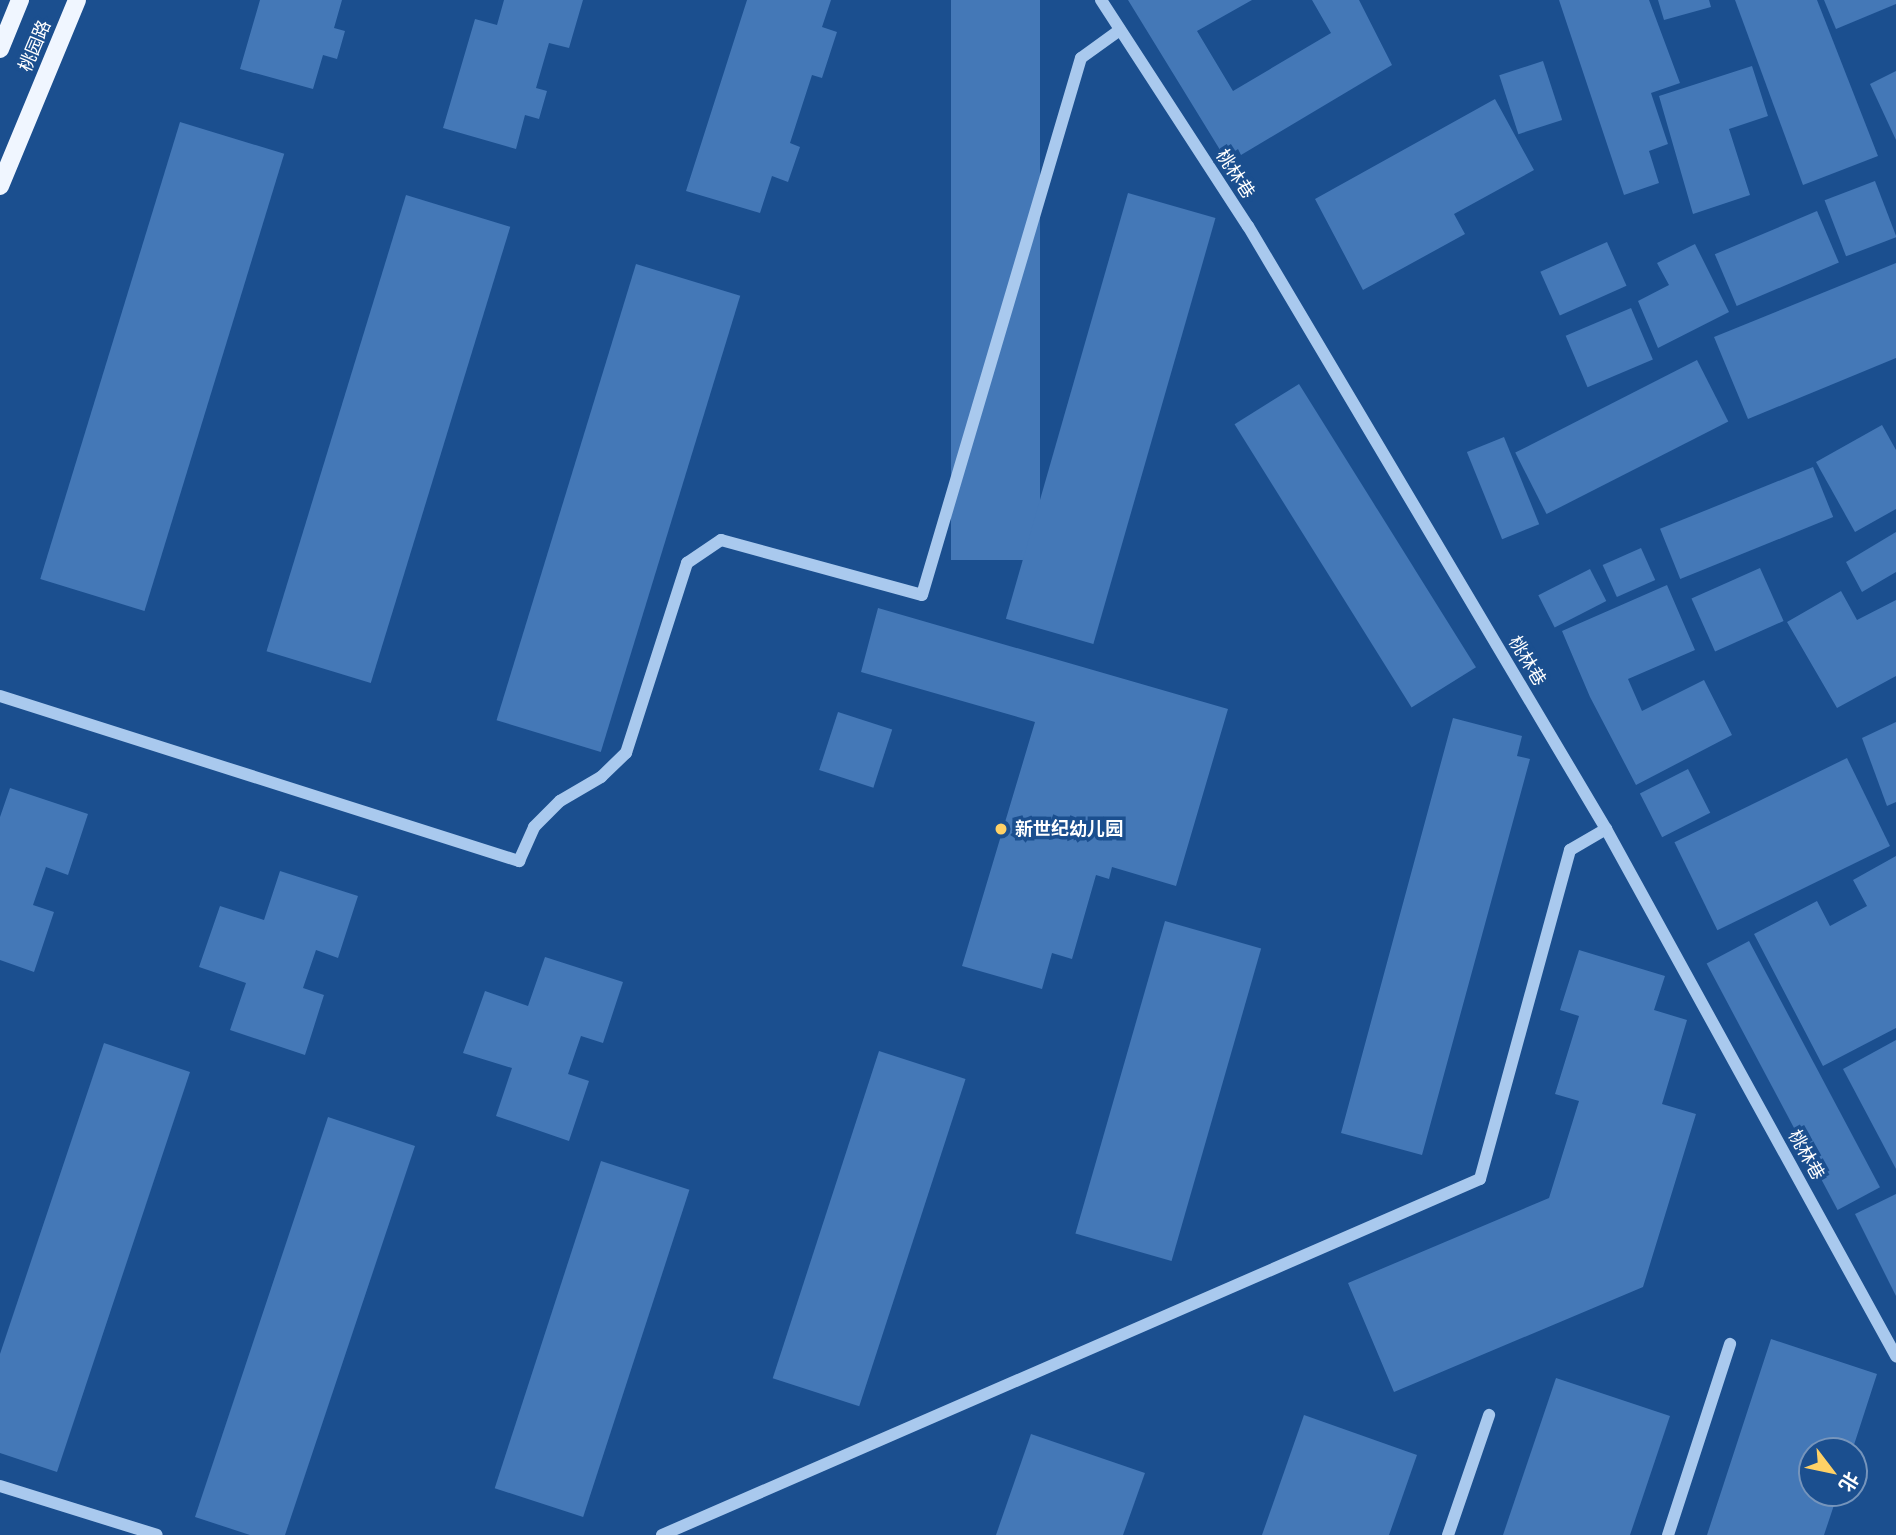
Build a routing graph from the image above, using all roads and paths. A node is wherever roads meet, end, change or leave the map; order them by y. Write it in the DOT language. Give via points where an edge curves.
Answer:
graph roads {
  1 [pos="20,0"];
  2 [pos="77,0"];
  3 [pos="1101,0"];
  4 [pos="1121,30"];
  5 [pos="0,49"];
  6 [pos="0,186"];
  7 [pos="0,696"];
  8 [pos="1606,829"];
  9 [pos="1730,1344"];
  10 [pos="1896,1356"];
  11 [pos="1489,1415"];
  12 [pos="0,1486"];
  13 [pos="157,1535"];
  14 [pos="662,1535"];
  15 [pos="1448,1535"];
  16 [pos="1668,1535"];
  1 -- 5 [label="main road"];
  2 -- 6 [label="main road, 桃园路"];
  3 -- 4 [label="street, 桃林巷"];
  4 -- 7 [label="street" via="1081,58 922,595 721,540 687,563 626,753 534,827 519,861"];
  4 -- 8 [label="street, 桃林巷" via="1248,226"];
  8 -- 10 [label="street, 桃林巷"];
  8 -- 14 [label="street" via="1570,850 1480,1179"];
  9 -- 16 [label="street"];
  11 -- 15 [label="street"];
  12 -- 13 [label="street"];
}
